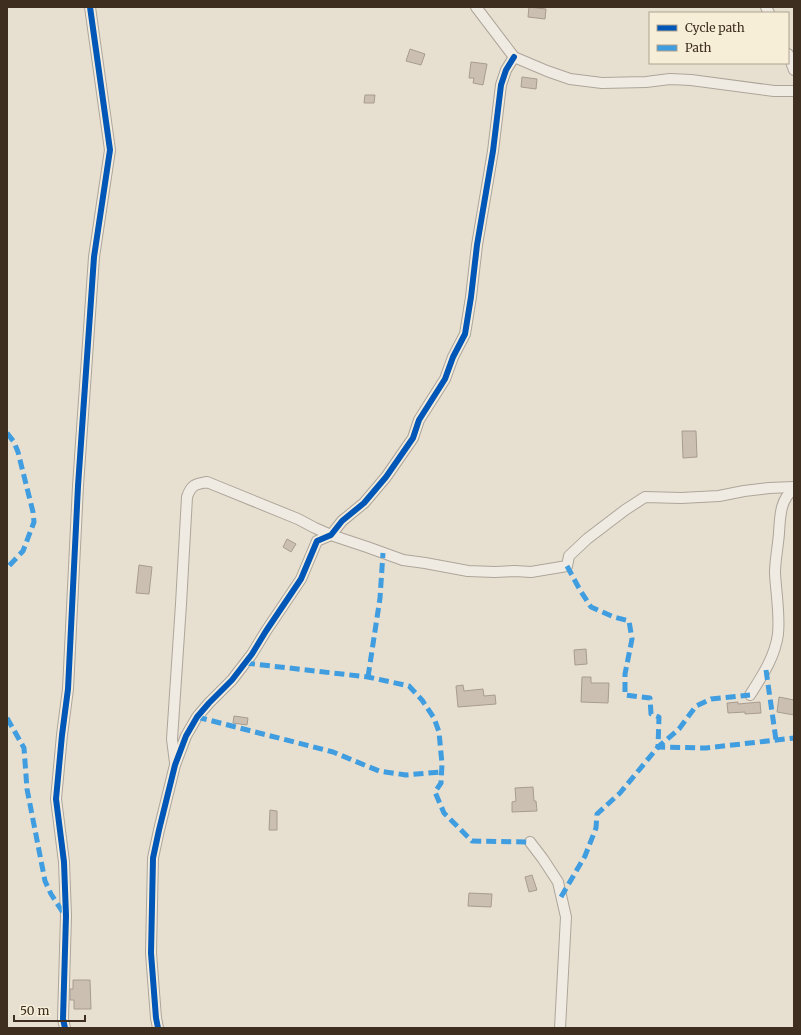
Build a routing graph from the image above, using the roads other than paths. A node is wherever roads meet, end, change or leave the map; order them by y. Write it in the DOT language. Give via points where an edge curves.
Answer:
graph roads {
  1 [pos="90,7"];
  2 [pos="476,7"];
  3 [pos="514,57"];
  4 [pos="789,57"];
  5 [pos="794,70"];
  6 [pos="794,91"];
  7 [pos="794,488"];
  8 [pos="331,535"];
  9 [pos="750,695"];
  10 [pos="176,764"];
  11 [pos="530,842"];
  12 [pos="65,1028"];
  13 [pos="158,1028"];
  14 [pos="560,1028"];
  1 -- 12 [label="street" via="110,150 94,256 78,486 68,689 56,799 64,862"];
  2 -- 3 [label="street"];
  3 -- 6 [label="street" via="570,79 602,83 670,79"];
  3 -- 8 [label="street" via="501,86 465,334 445,379 419,420 413,438 386,477"];
  4 -- 5 [label="street"];
  7 -- 8 [label="street" via="769,488 719,496 645,497 587,539 569,556 567,566 531,572 468,571 403,560"];
  7 -- 9 [label="street" via="784,500 781,510 776,563 779,621 775,646 766,670"];
  8 -- 10 [label="street" via="317,541 301,579 252,654 197,718 186,736"];
  8 -- 10 [label="street" via="207,482 196,484 190,489 187,497 172,739"];
  10 -- 13 [label="street" via="153,858 151,953"];
  11 -- 14 [label="street" via="558,882 566,917"];
}
